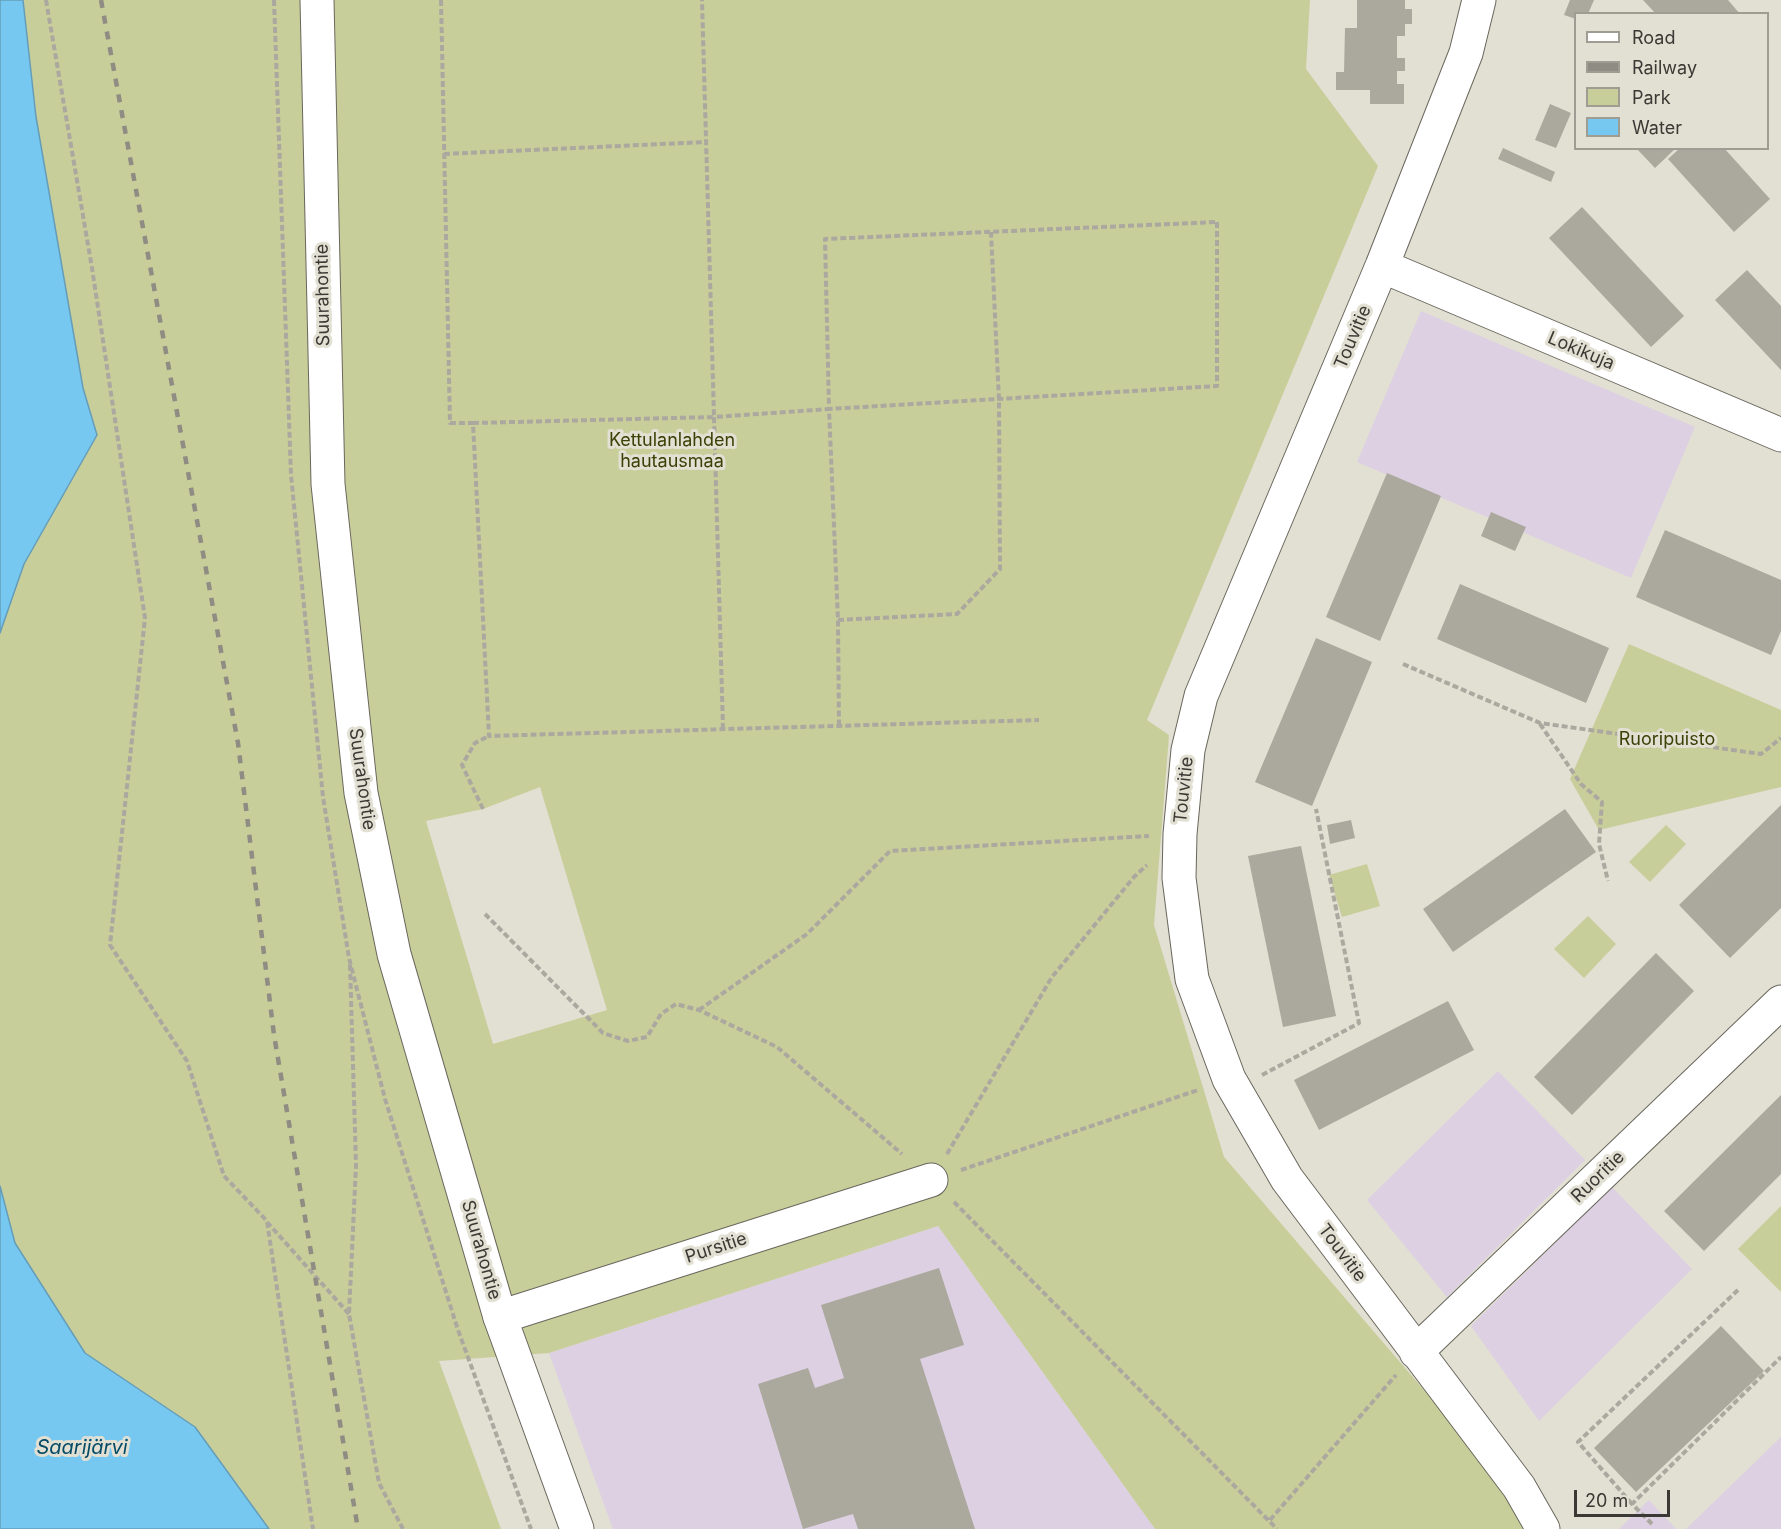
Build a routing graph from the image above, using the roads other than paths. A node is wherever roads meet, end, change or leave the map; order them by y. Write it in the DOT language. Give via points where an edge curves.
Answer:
graph roads {
  1 [pos="316,0"];
  2 [pos="1479,0"];
  3 [pos="1382,266"];
  4 [pos="1781,435"];
  5 [pos="1781,1002"];
  6 [pos="931,1180"];
  7 [pos="500,1317"];
  8 [pos="1416,1352"];
  9 [pos="577,1529"];
  10 [pos="1543,1529"];
  1 -- 7 [label="street, Suurahontie" via="328,484 361,793 394,954"];
  2 -- 3 [label="street, Touvitie" via="1466,53"];
  3 -- 4 [label="street, Lokikuja"];
  3 -- 8 [label="street, Touvitie" via="1201,696 1188,750 1179,878 1192,979 1287,1179"];
  5 -- 8 [label="street, Ruoritie"];
  6 -- 7 [label="street, Pursitie"];
  7 -- 9 [label="street, Suurahontie"];
  8 -- 10 [label="street, Touvitie" via="1519,1487"];
}
